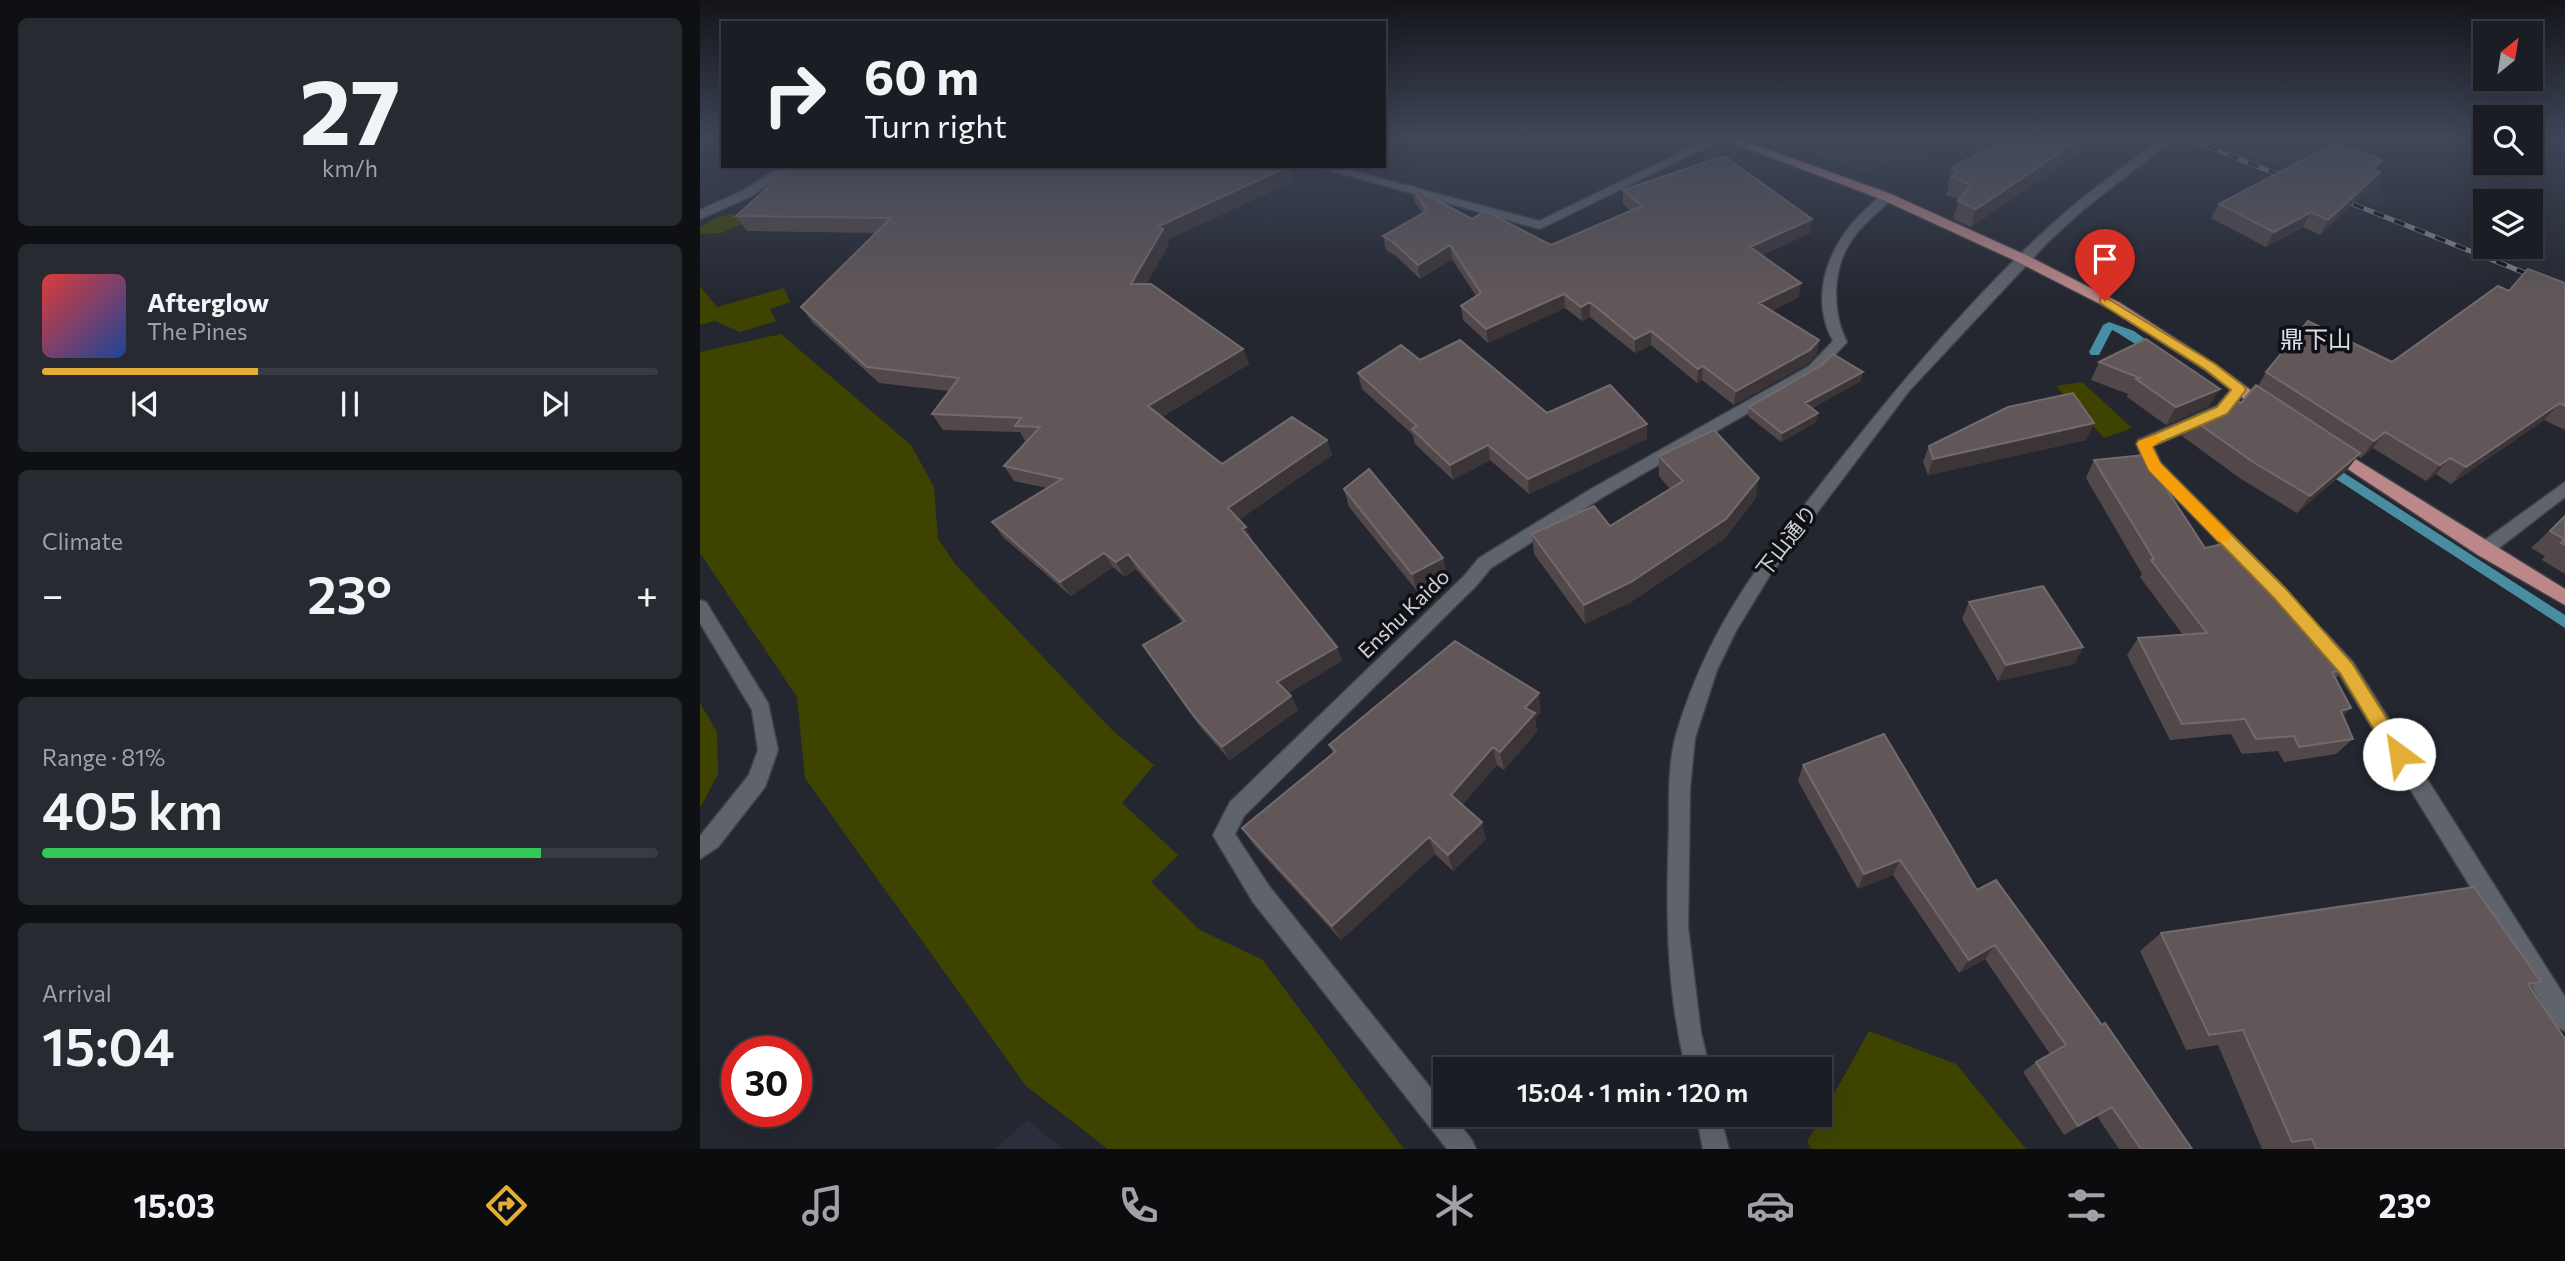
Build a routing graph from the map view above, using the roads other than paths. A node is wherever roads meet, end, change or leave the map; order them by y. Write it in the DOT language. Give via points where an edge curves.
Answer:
graph roads {
  1 [pos="750,192"];
  2 [pos="1416,192"];
  3 [pos="1609,192"];
  4 [pos="1872,192"];
  5 [pos="2099,192"];
  6 [pos="1887,197"];
  7 [pos="700,215"];
  8 [pos="2023,259"];
  9 [pos="2239,390"];
  10 [pos="2286,420"];
  11 [pos="2320,443"];
  12 [pos="2565,488"];
  13 [pos="2484,550"];
  14 [pos="2565,598"];
  15 [pos="2288,603"];
  16 [pos="700,607"];
  17 [pos="2305,622"];
  18 [pos="700,849"];
  19 [pos="2565,1019"];
  20 [pos="1695,1057"];
  21 [pos="1711,1127"];
  22 [pos="1464,1149"];
  23 [pos="1716,1149"];
  1 -- 7 [label="street"];
  2 -- 3 [label="street" via="1540,225"];
  4 -- 6 [label="main road"];
  5 -- 8 [label="street, 下山通り"];
  6 -- 8 [label="main road"];
  6 -- 22 [label="street, Enshu Kaido" via="1841,246 1829,302 1833,333 1840,342 1814,369 1485,563 1237,809 1224,835 1261,894"];
  8 -- 9 [label="main road" via="2115,306"];
  8 -- 20 [label="street, 下山通り" via="1904,388 1763,570 1744,596 1707,670 1685,738 1679,814 1677,927"];
  9 -- 10 [label="main road"];
  9 -- 15 [label="street" via="2222,410 2144,444 2154,466"];
  11 -- 13 [label="main road"];
  12 -- 13 [label="street"];
  13 -- 14 [label="main road"];
  16 -- 18 [label="street" via="761,709 768,750 758,780"];
  17 -- 19 [label="street" via="2346,668"];
  21 -- 23 [label="street"];
}
